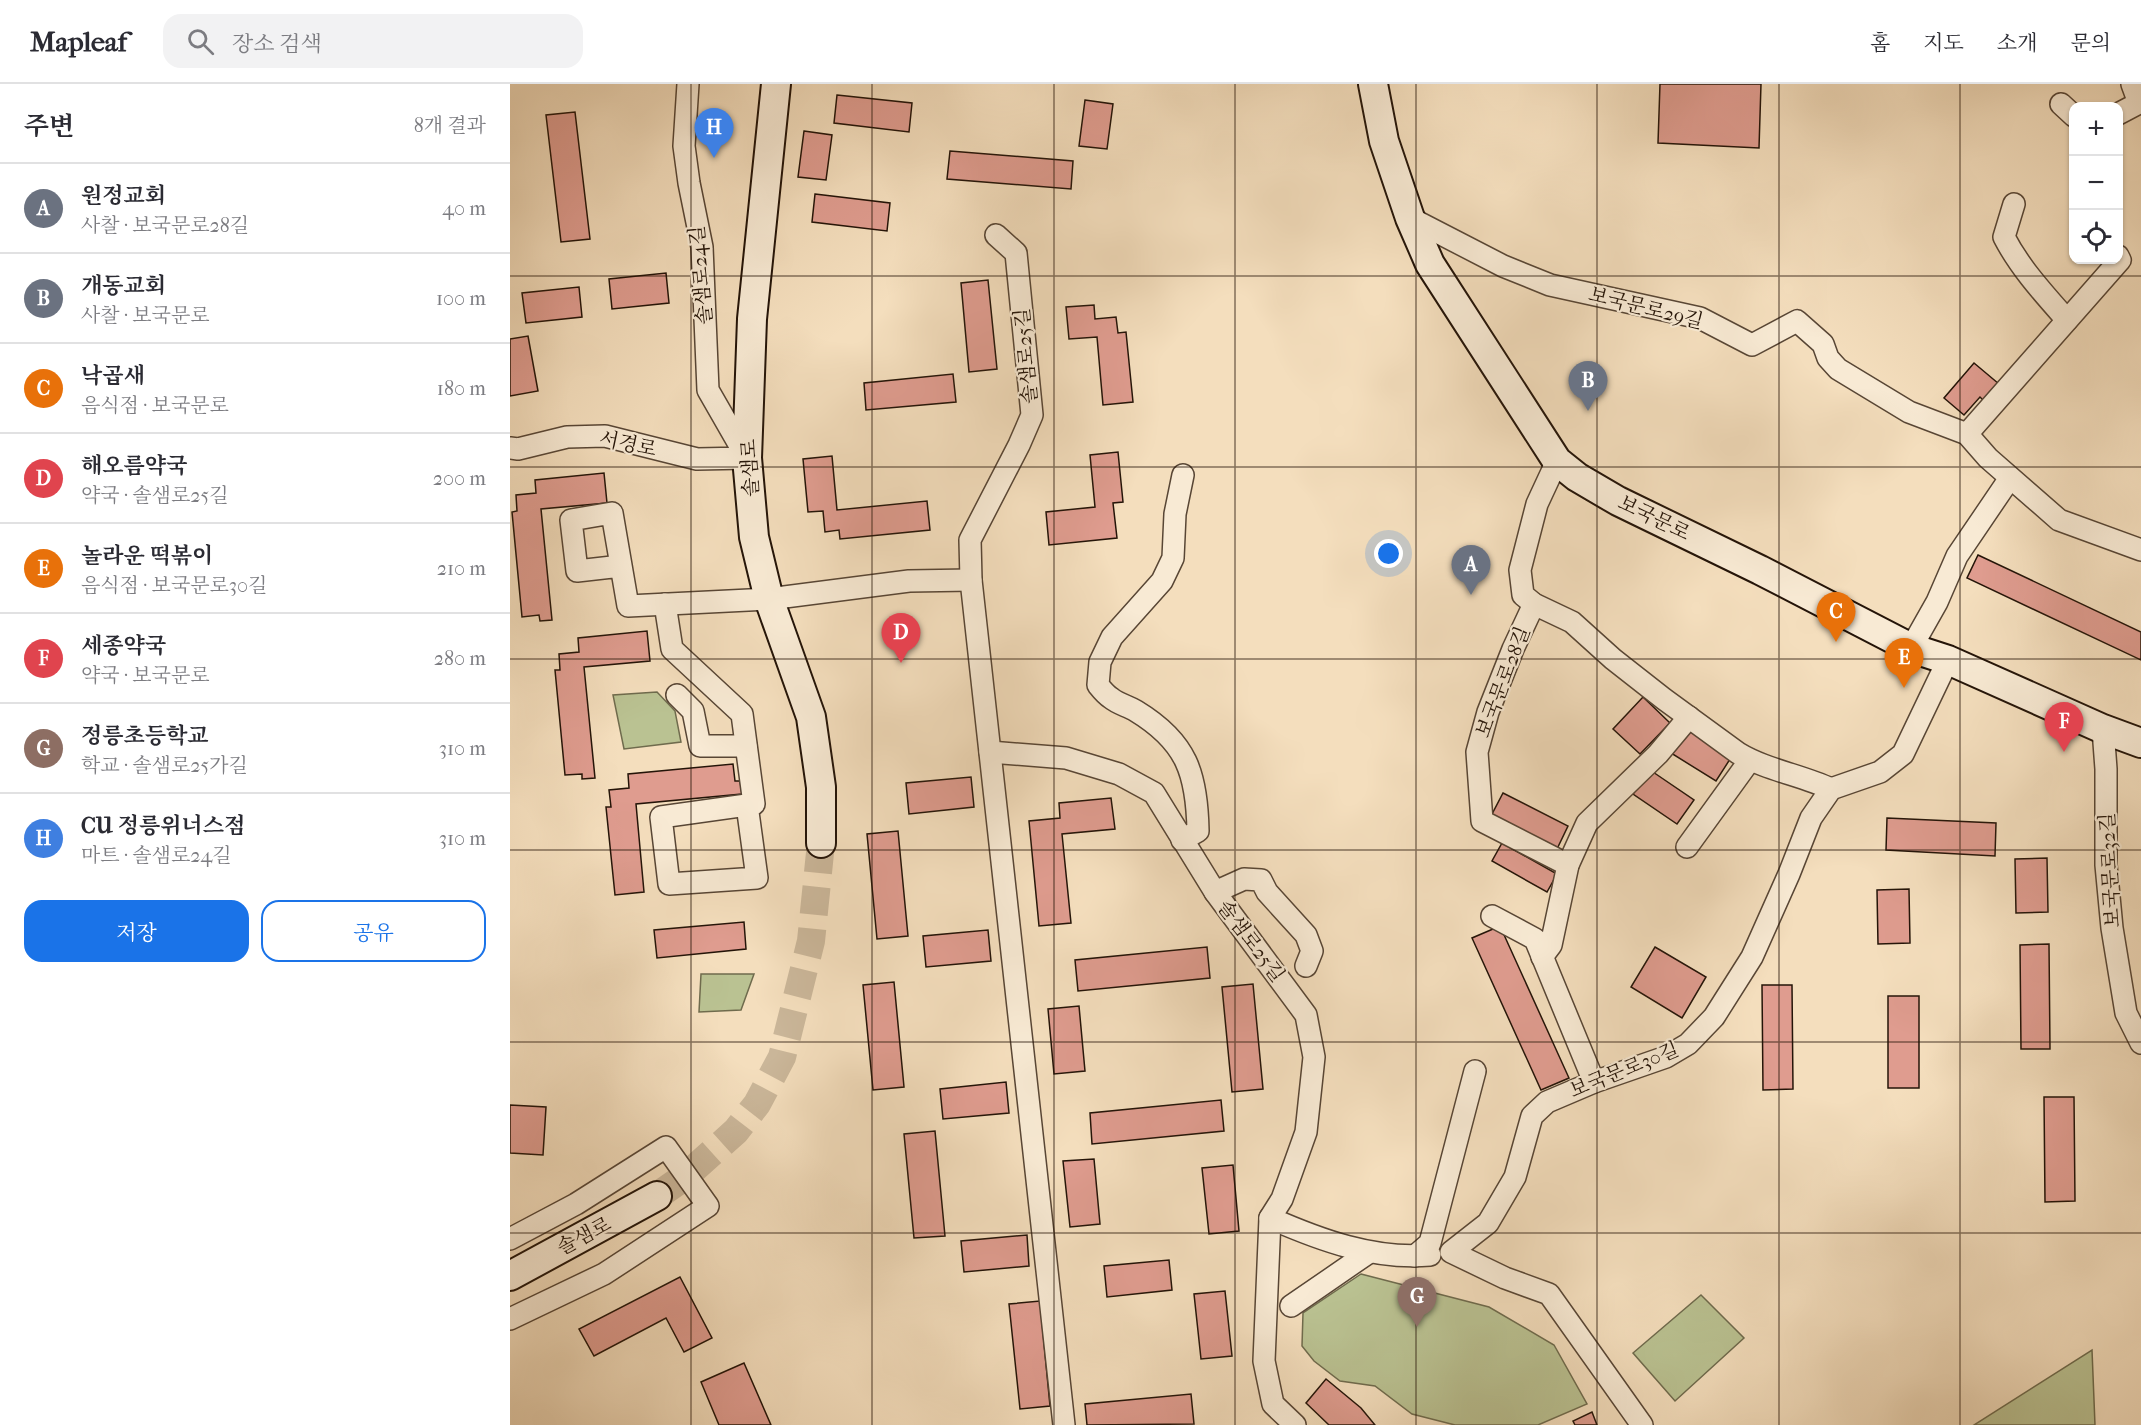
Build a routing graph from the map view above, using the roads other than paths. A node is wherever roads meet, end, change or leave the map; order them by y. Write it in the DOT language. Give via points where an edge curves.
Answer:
graph roads {
  1 [pos="688,84"];
  2 [pos="776,84"];
  3 [pos="1373,84"];
  4 [pos="2132,84"];
  5 [pos="2123,111"];
  6 [pos="2014,204"];
  7 [pos="1410,218"];
  8 [pos="996,235"];
  9 [pos="2116,264"];
  10 [pos="2067,320"];
  11 [pos="1967,434"];
  12 [pos="510,448"];
  13 [pos="747,458"];
  14 [pos="1557,461"];
  15 [pos="1183,475"];
  16 [pos="2010,478"];
  17 [pos="2141,550"];
  18 [pos="621,566"];
  19 [pos="971,580"];
  20 [pos="769,599"];
  21 [pos="665,604"];
  22 [pos="1534,604"];
  23 [pos="1911,648"];
  24 [pos="1948,660"];
  25 [pos="677,695"];
  26 [pos="1689,717"];
  27 [pos="2103,729"];
  28 [pos="2141,743"];
  29 [pos="746,746"];
  30 [pos="990,752"];
  31 [pos="1750,760"];
  32 [pos="1831,789"];
  33 [pos="747,805"];
  34 [pos="1182,840"];
  35 [pos="821,843"];
  36 [pos="1687,847"];
  37 [pos="1568,865"];
  38 [pos="1215,892"];
  39 [pos="1492,916"];
  40 [pos="1542,957"];
  41 [pos="1306,966"];
  42 [pos="2141,1043"];
  43 [pos="1475,1071"];
  44 [pos="1594,1082"];
  45 [pos="657,1196"];
  46 [pos="1270,1218"];
  47 [pos="510,1239"];
  48 [pos="1451,1252"];
  49 [pos="1368,1253"];
  50 [pos="1415,1256"];
  51 [pos="510,1276"];
  52 [pos="1291,1306"];
  53 [pos="510,1319"];
  54 [pos="1064,1425"];
  55 [pos="1295,1425"];
  56 [pos="1642,1425"];
  1 -- 13 [label="street, 솔샘로24길" via="684,146 702,247 708,390"];
  2 -- 13 [label="street, 솔샘로" via="752,319"];
  3 -- 7 [label="street, 보국문로" via="1384,141"];
  4 -- 5 [label="street" via="2139,103"];
  6 -- 10 [label="street" via="2004,237 2030,277"];
  7 -- 11 [label="street, 보국문로29길" via="1503,266 1550,285 1700,318 1752,345 1797,321 1823,344 1838,369 1909,412"];
  7 -- 14 [label="street, 보국문로" via="1430,264"];
  8 -- 19 [label="street, 솔샘로25길" via="1016,253 1032,415 970,540"];
  9 -- 10 [label="street"];
  10 -- 11 [label="street"];
  11 -- 16 [label="street, 보국문로29길"];
  12 -- 13 [label="street, 서경로" via="567,437 605,436 697,459"];
  13 -- 20 [label="street, 솔샘로" via="754,537"];
  14 -- 22 [label="street, 보국문로28길" via="1537,504 1520,570 1523,595"];
  14 -- 23 [label="street, 보국문로" via="1618,501"];
  15 -- 34 [label="street" via="1175,514 1173,558 1162,581 1112,637 1100,662 1098,685 1111,699 1137,711 1173,739 1192,773 1198,831"];
  16 -- 17 [label="street, 보국문로29길" via="2059,520"];
  16 -- 23 [label="street" via="1957,556"];
  18 -- 21 [label="street" via="628,606"];
  19 -- 20 [label="street" via="909,580"];
  19 -- 30 [label="street, 솔샘로25길"];
  20 -- 21 [label="street"];
  20 -- 35 [label="street, 솔샘로" via="811,717 821,787"];
  21 -- 29 [label="street" via="672,649 742,714"];
  22 -- 26 [label="street" via="1572,622"];
  22 -- 37 [label="street, 보국문로28길" via="1492,701 1477,752 1480,808 1482,821"];
  23 -- 24 [label="street, 보국문로"];
  24 -- 27 [label="street, 보국문로"];
  24 -- 32 [label="street" via="1903,754 1880,772"];
  25 -- 29 [label="street" via="693,711 700,746"];
  26 -- 31 [label="street"];
  26 -- 37 [label="street" via="1658,754 1587,823"];
  27 -- 28 [label="street, 보국문로"];
  27 -- 42 [label="street, 보국문로32길" via="2106,865 2112,928 2126,1013"];
  29 -- 33 [label="street" via="754,804"];
  30 -- 34 [label="street, 솔샘로25길" via="1066,758 1119,774 1154,793"];
  30 -- 54 [label="street"];
  31 -- 32 [label="street"];
  31 -- 36 [label="street"];
  32 -- 44 [label="street, 보국문로30길" via="1811,818 1752,957 1714,1017 1688,1044 1666,1057"];
  33 -- 33 [label="street" via="661,818 669,884 757,878"];
  34 -- 38 [label="street, 솔샘로25길"];
  37 -- 40 [label="street" via="1551,945"];
  38 -- 41 [label="street" via="1244,879 1261,880 1306,935 1312,951"];
  38 -- 46 [label="street, 솔샘로25길" via="1306,1015 1314,1057 1306,1132 1282,1199"];
  39 -- 40 [label="street" via="1535,939"];
  40 -- 44 [label="street"];
  43 -- 50 [label="street" via="1430,1243"];
  44 -- 48 [label="street, 보국문로30길" via="1547,1102 1532,1116 1515,1177 1488,1223"];
  45 -- 51 [label="street, 솔샘로"];
  46 -- 49 [label="street"];
  46 -- 55 [label="street, 솔샘로25길" via="1264,1361 1273,1404"];
  47 -- 53 [label="street" via="576,1204 666,1147 708,1206 604,1274"];
  48 -- 50 [label="street"];
  48 -- 56 [label="street" via="1549,1294"];
  49 -- 50 [label="street"];
  49 -- 52 [label="street"];
}
